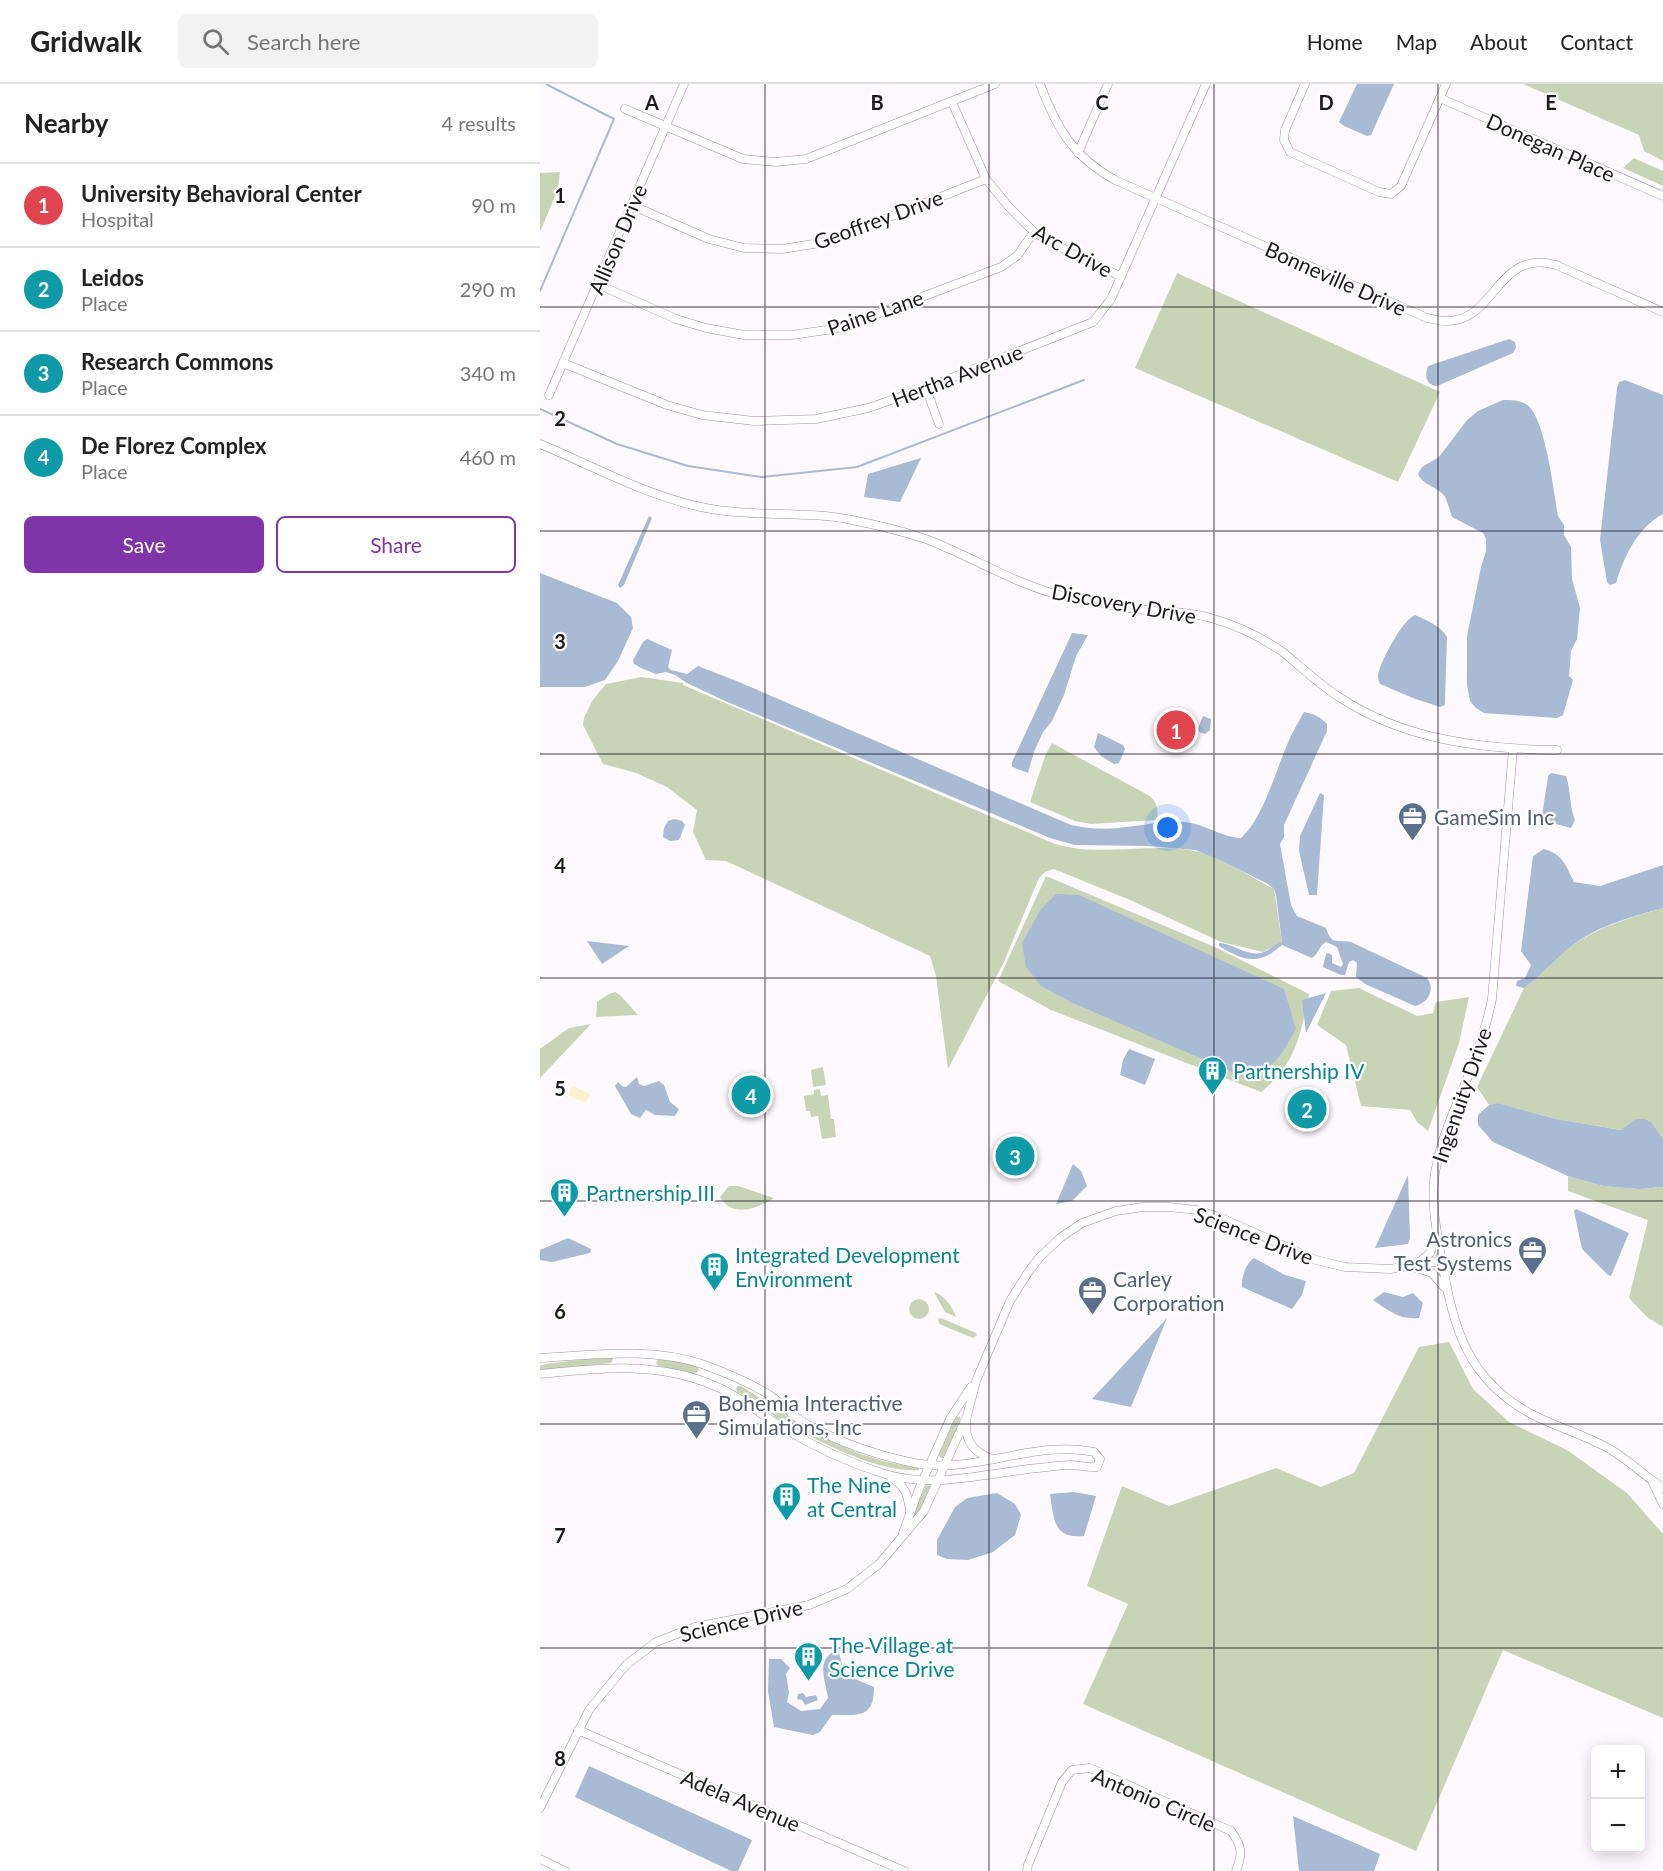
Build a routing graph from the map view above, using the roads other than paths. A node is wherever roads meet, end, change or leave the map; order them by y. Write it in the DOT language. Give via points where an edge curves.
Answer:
graph roads {
  1 [pos="684,84"];
  2 [pos="995,84"];
  3 [pos="1040,84"];
  4 [pos="1108,84"];
  5 [pos="1206,84"];
  6 [pos="1305,84"];
  7 [pos="1446,84"];
  8 [pos="1440,98"];
  9 [pos="952,102"];
  10 [pos="625,109"];
  11 [pos="666,128"];
  12 [pos="1078,153"];
  13 [pos="986,179"];
  14 [pos="1663,196"];
  15 [pos="1155,198"];
  16 [pos="631,205"];
  17 [pos="1034,232"];
  18 [pos="1120,276"];
  19 [pos="597,284"];
  20 [pos="1663,312"];
  21 [pos="563,363"];
  22 [pos="926,388"];
  23 [pos="549,394"];
  24 [pos="939,424"];
  25 [pos="540,444"];
  26 [pos="1514,749"];
  27 [pos="1557,750"];
  28 [pos="1436,1232"];
  29 [pos="1442,1261"];
  30 [pos="1412,1266"];
  31 [pos="1447,1291"];
  32 [pos="627,1352"];
  33 [pos="540,1358"];
  34 [pos="627,1367"];
  35 [pos="721,1371"];
  36 [pos="540,1374"];
  37 [pos="976,1381"];
  38 [pos="715,1386"];
  39 [pos="967,1416"];
  40 [pos="993,1460"];
  41 [pos="930,1466"];
  42 [pos="944,1466"];
  43 [pos="886,1475"];
  44 [pos="924,1479"];
  45 [pos="938,1480"];
  46 [pos="1653,1481"];
  47 [pos="1663,1488"];
  48 [pos="1663,1504"];
  49 [pos="910,1511"];
  50 [pos="901,1538"];
  51 [pos="578,1730"];
  52 [pos="540,1808"];
  53 [pos="540,1859"];
  54 [pos="565,1871"];
  55 [pos="904,1871"];
  56 [pos="1027,1871"];
  57 [pos="1236,1871"];
  1 -- 11 [label="street, Allison Drive"];
  2 -- 9 [label="street"];
  3 -- 12 [label="street, Bonneville Drive" via="1050,110"];
  4 -- 12 [label="street"];
  5 -- 15 [label="street, Hertha Avenue"];
  6 -- 8 [label="street" via="1285,130 1284,140 1290,152 1379,192 1392,194 1401,186"];
  7 -- 8 [label="street"];
  8 -- 14 [label="street, Donegan Place"];
  9 -- 11 [label="street" via="806,159 776,162 743,159"];
  9 -- 13 [label="street, Arc Drive"];
  10 -- 11 [label="street"];
  11 -- 16 [label="street, Allison Drive"];
  12 -- 15 [label="street, Bonneville Drive" via="1094,169"];
  13 -- 16 [label="street, Geoffrey Drive" via="826,242 782,249 744,248 709,239"];
  13 -- 17 [label="street, Arc Drive"];
  15 -- 18 [label="street, Hertha Avenue"];
  15 -- 20 [label="street, Bonneville Drive" via="1427,318 1462,319 1481,307 1507,275 1541,261"];
  16 -- 19 [label="street, Allison Drive"];
  17 -- 18 [label="street, Arc Drive"];
  17 -- 19 [label="street, Paine Lane" via="1017,256 1001,267 840,327 792,335 744,335 706,328"];
  18 -- 22 [label="street, Hertha Avenue" via="1111,299 1094,322"];
  19 -- 21 [label="street, Allison Drive"];
  21 -- 22 [label="street, Hertha Avenue" via="667,405 702,415 754,422 816,419 868,408"];
  21 -- 23 [label="street, Allison Drive"];
  22 -- 24 [label="street"];
  25 -- 26 [label="street, Discovery Drive" via="650,492 701,507 850,519 926,540 1011,579 1056,594 1212,618 1282,652 1341,699 1385,721 1447,741"];
  26 -- 27 [label="street, Discovery Drive"];
  26 -- 28 [label="street, Ingenuity Drive" via="1492,999 1473,1066 1437,1164 1433,1191"];
  28 -- 29 [label="street, Ingenuity Drive"];
  28 -- 30 [label="street" via="1430,1253"];
  29 -- 30 [label="street, Science Drive"];
  29 -- 31 [label="street, Ingenuity Drive"];
  30 -- 31 [label="street" via="1432,1273"];
  30 -- 37 [label="street, Science Drive" via="1368,1270 1327,1263 1197,1210 1143,1207 1116,1212 1082,1223 1039,1258 1010,1301"];
  31 -- 46 [label="street, Ingenuity Drive" via="1464,1346 1500,1392 1531,1414 1610,1449"];
  32 -- 33 [label="street"];
  32 -- 34 [label="street"];
  32 -- 35 [label="street" via="664,1355"];
  34 -- 36 [label="street"];
  34 -- 38 [label="street" via="661,1370"];
  35 -- 38 [label="street"];
  35 -- 41 [label="street" via="768,1395 805,1424 843,1443"];
  37 -- 39 [label="street, Science Drive"];
  37 -- 41 [label="street, Science Drive" via="950,1419"];
  38 -- 43 [label="street" via="816,1446"];
  39 -- 40 [label="street" via="970,1444"];
  39 -- 42 [label="street, Science Drive"];
  40 -- 42 [label="street"];
  40 -- 45 [label="street" via="1061,1449 1094,1452 1100,1459 1097,1467 1070,1465"];
  41 -- 42 [label="street"];
  41 -- 44 [label="street, Science Drive"];
  42 -- 45 [label="street, Science Drive"];
  43 -- 44 [label="street"];
  43 -- 49 [label="street" via="903,1486"];
  44 -- 45 [label="street"];
  44 -- 49 [label="street, Science Drive"];
  45 -- 50 [label="street, Science Drive" via="924,1511"];
  46 -- 47 [label="street, Ingenuity Drive"];
  46 -- 48 [label="street, Ingenuity Drive"];
  49 -- 50 [label="street, Science Drive"];
  50 -- 51 [label="street, Science Drive" via="879,1564 827,1599 795,1609 695,1627 656,1642 620,1672 595,1701"];
  51 -- 52 [label="street, Science Drive"];
  51 -- 55 [label="street, Adela Avenue"];
  53 -- 54 [label="street"];
  56 -- 57 [label="street, Antonio Circle" via="1062,1782 1072,1770 1090,1768 1231,1831 1240,1844"];
}
